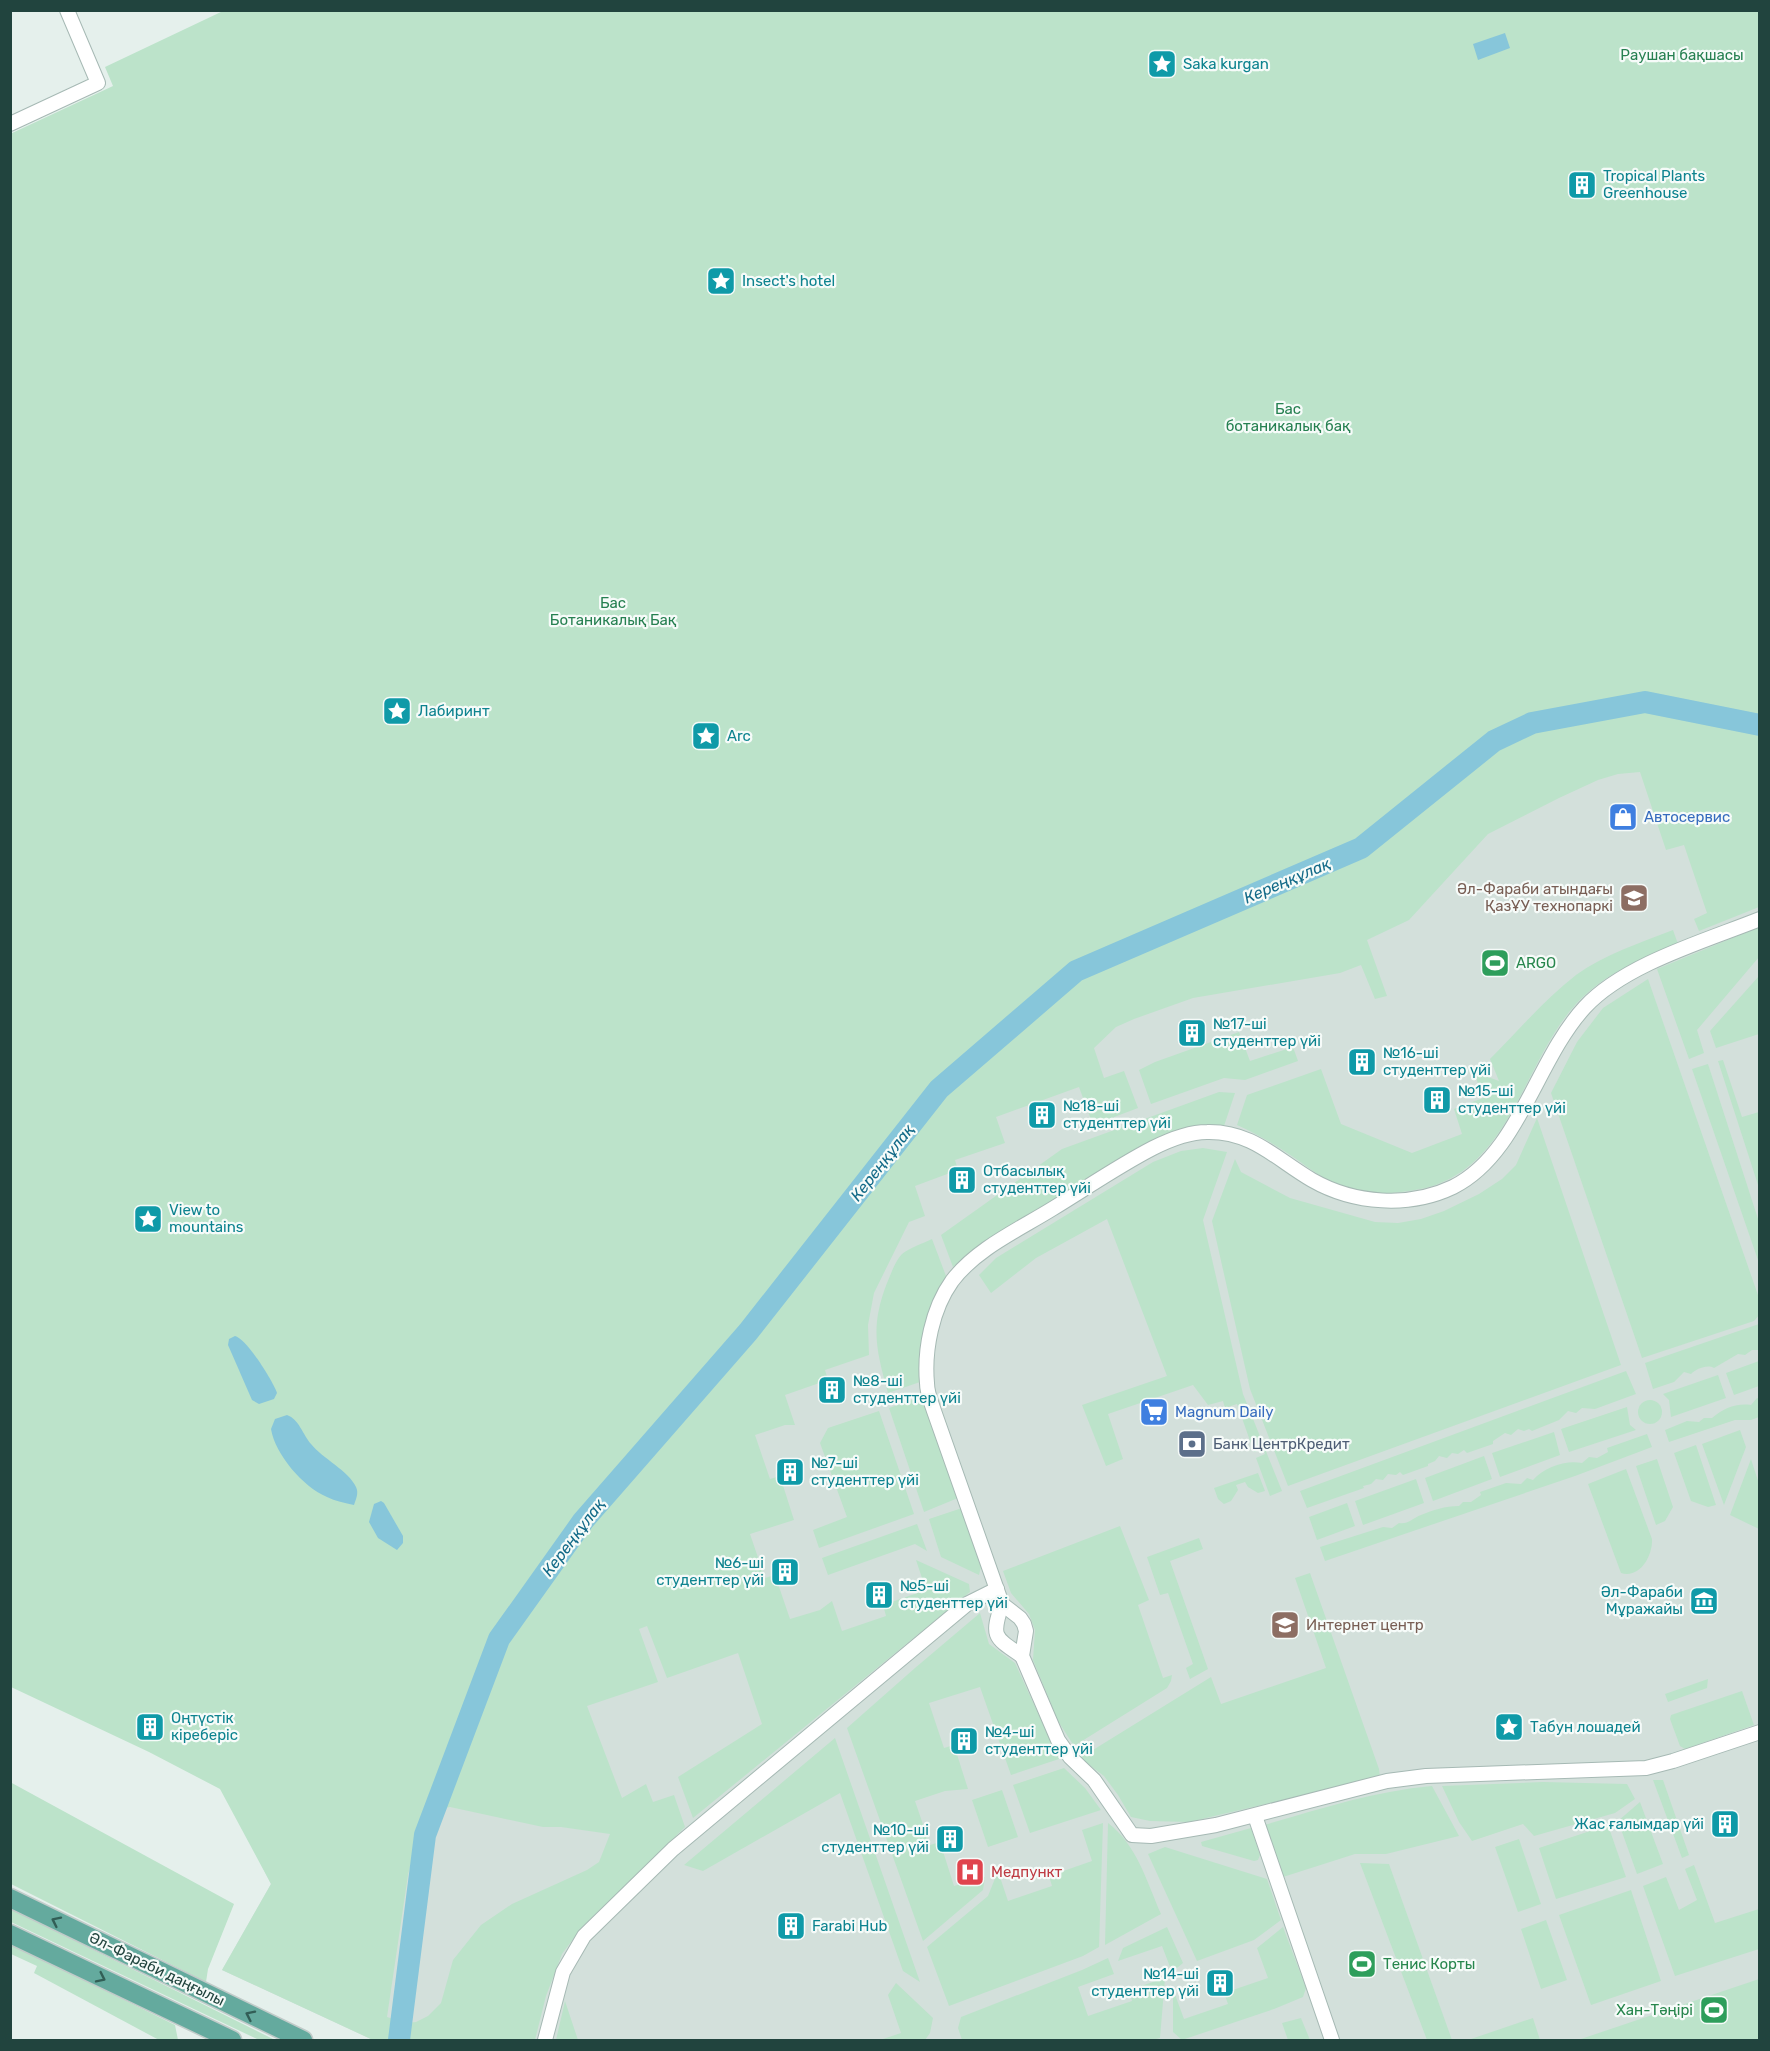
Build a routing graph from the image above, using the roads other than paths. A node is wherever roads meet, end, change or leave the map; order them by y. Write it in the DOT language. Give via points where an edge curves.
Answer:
graph roads {
  1 [pos="67,10"];
  2 [pos="10,124"];
  3 [pos="1760,919"];
  4 [pos="996,1589"];
  5 [pos="1002,1604"];
  6 [pos="1022,1656"];
  7 [pos="1760,1732"];
  8 [pos="1255,1816"];
  9 [pos="10,1898"];
  10 [pos="10,1934"];
  11 [pos="232,2040"];
  12 [pos="303,2040"];
  13 [pos="545,2040"];
  14 [pos="1332,2040"];
  1 -- 2 [label="street" via="98,83"];
  3 -- 4 [label="street" via="1649,964 1586,1005 1491,1158 1453,1187 1407,1199 1364,1199 1313,1180 1238,1135 1204,1132 1154,1148 967,1264 939,1306 929,1342 927,1387"];
  4 -- 5 [label="street"];
  4 -- 13 [label="street" via="967,1604 673,1849 584,1936 563,1972"];
  5 -- 6 [label="street" via="1024,1624"];
  5 -- 6 [label="street" via="996,1634"];
  6 -- 8 [label="street" via="1058,1740 1094,1780 1132,1835 1152,1836"];
  7 -- 8 [label="street" via="1646,1768 1426,1776 1387,1781"];
  8 -- 14 [label="street"];
  12 -- 9 [label="main road, Әл-Фараби даңғылы, one-way"];
  10 -- 11 [label="main road, Әл-Фараби даңғылы, one-way"];
}
